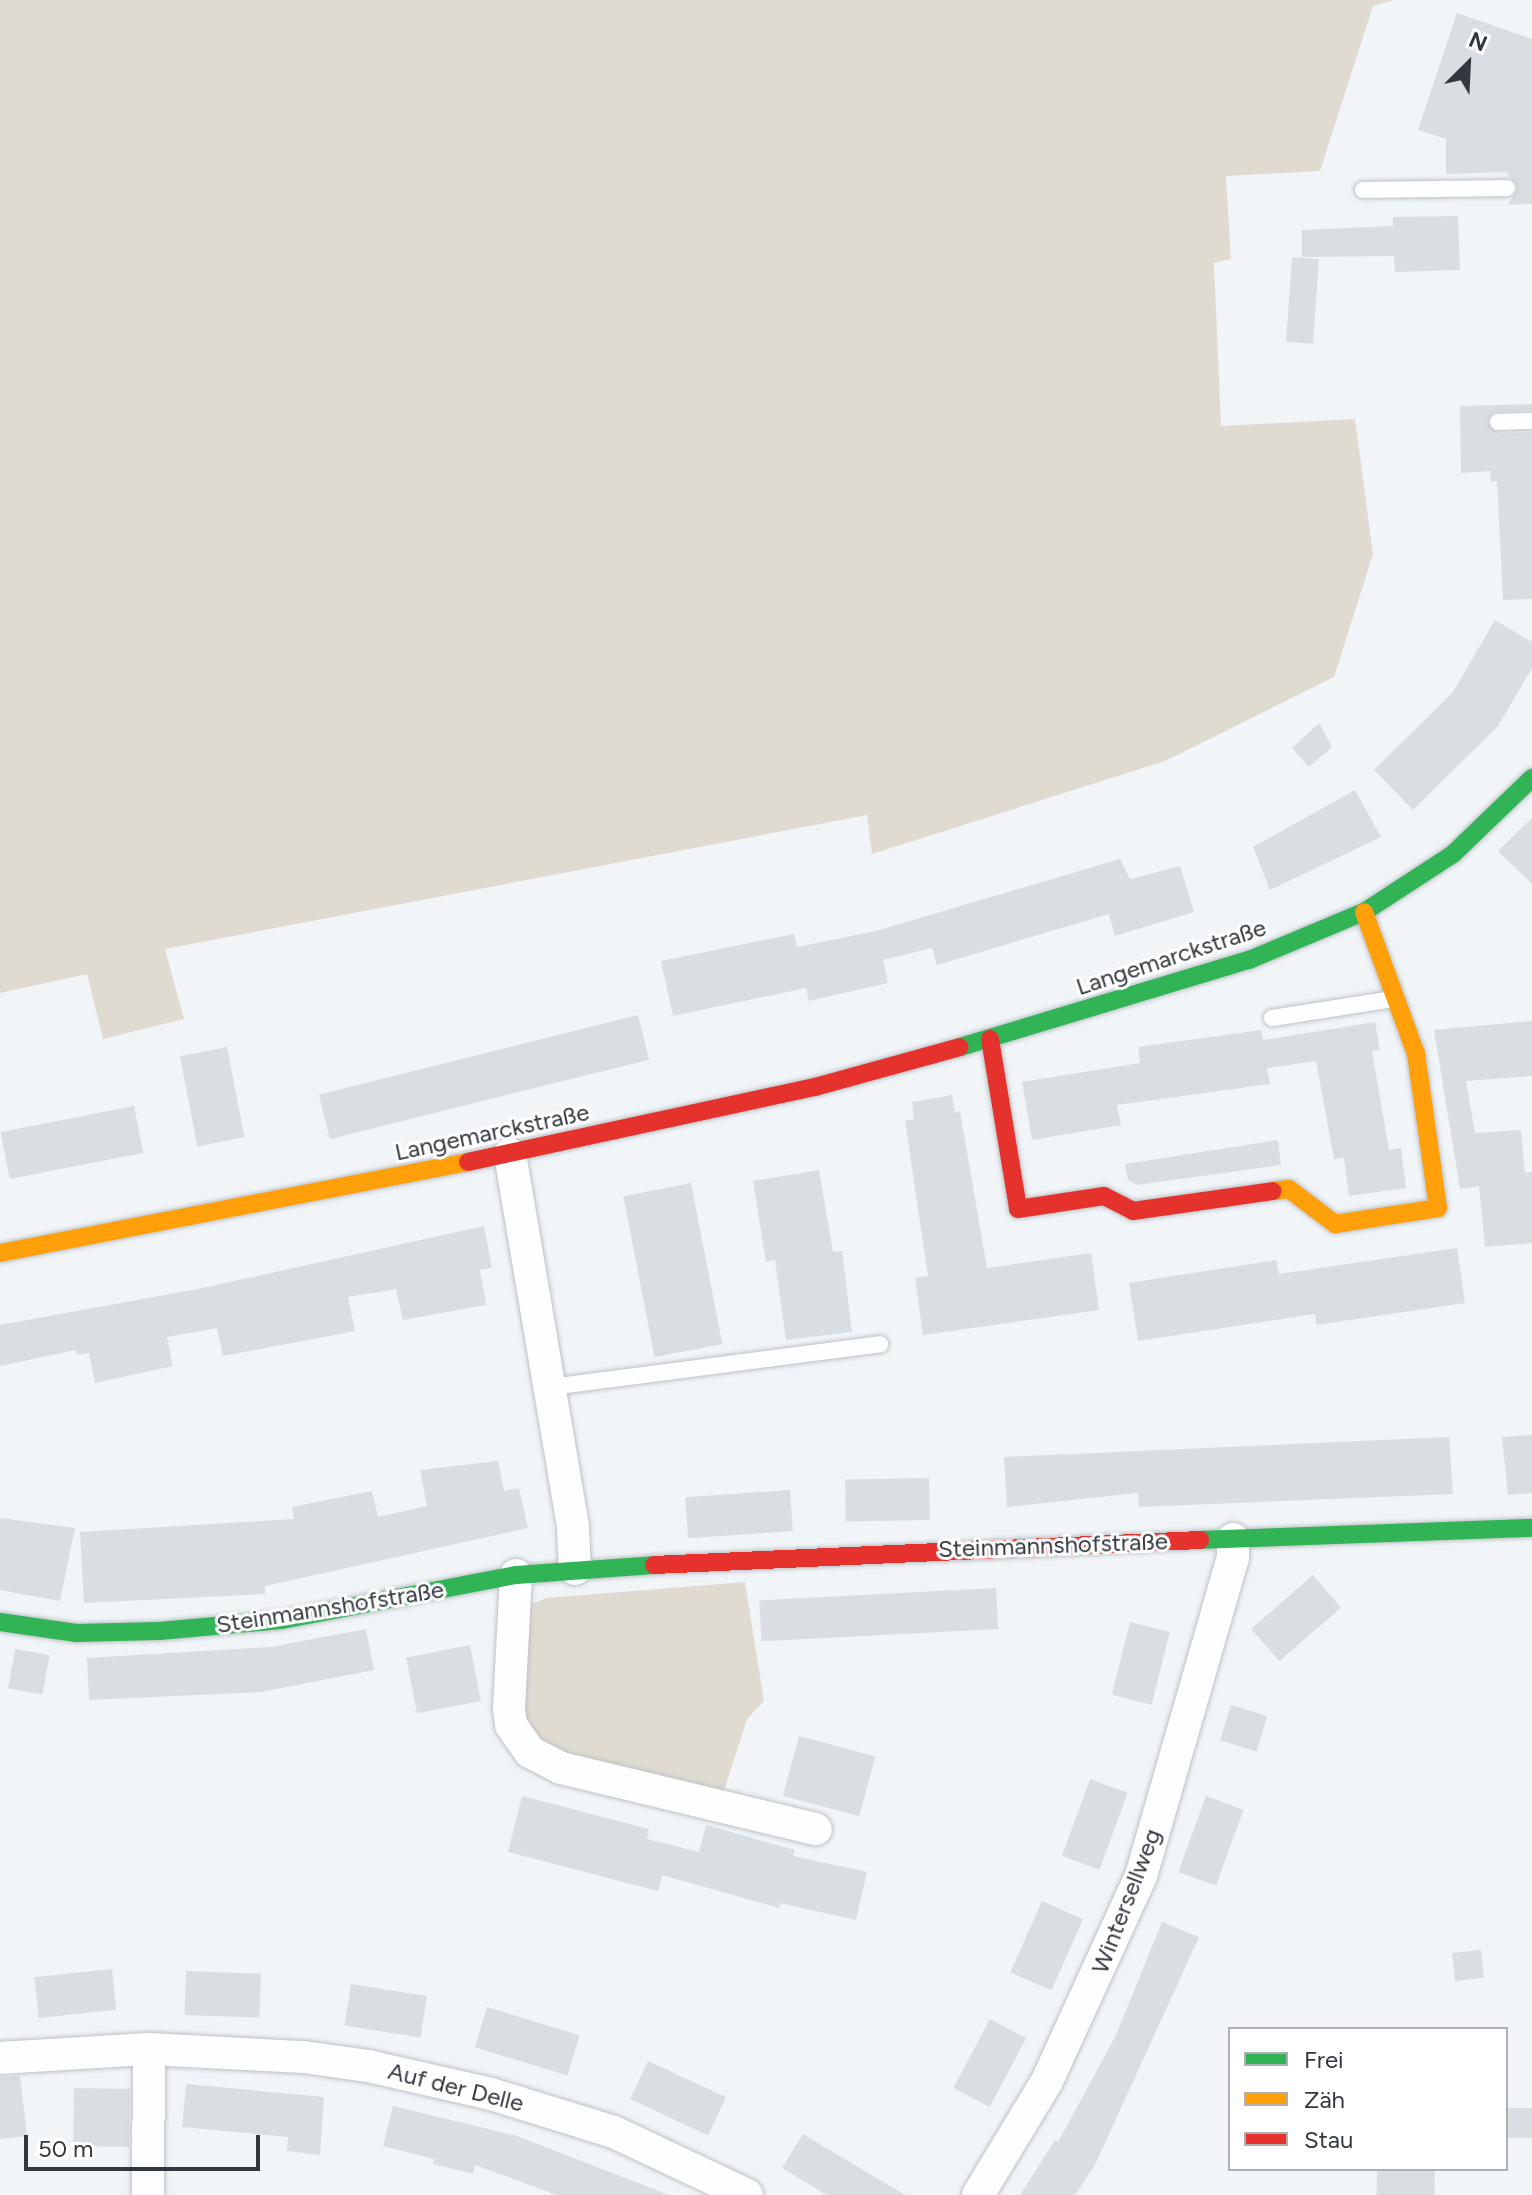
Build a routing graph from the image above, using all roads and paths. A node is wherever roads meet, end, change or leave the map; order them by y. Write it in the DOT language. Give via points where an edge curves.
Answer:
graph roads {
  1 [pos="1507,188"];
  2 [pos="1363,190"];
  3 [pos="1532,421"];
  4 [pos="1498,422"];
  5 [pos="1532,778"];
  6 [pos="1364,912"];
  7 [pos="1399,998"];
  8 [pos="1272,1018"];
  9 [pos="990,1039"];
  10 [pos="510,1154"];
  11 [pos="0,1253"];
  12 [pos="880,1344"];
  13 [pos="551,1387"];
  14 [pos="1532,1528"];
  15 [pos="1233,1539"];
  16 [pos="575,1569"];
  17 [pos="516,1575"];
  18 [pos="0,1622"];
  19 [pos="816,1829"];
  20 [pos="149,2049"];
  21 [pos="0,2058"];
  22 [pos="148,2195"];
  23 [pos="747,2195"];
  24 [pos="978,2195"];
  1 -- 2 [label="lane"];
  3 -- 4 [label="lane"];
  5 -- 6 [label="street, Langemarckstraße" via="1453,854"];
  6 -- 7 [label="street"];
  6 -- 9 [label="street, Langemarckstraße" via="1249,960"];
  7 -- 8 [label="lane"];
  7 -- 9 [label="street" via="1416,1054 1438,1208 1335,1224 1289,1189 1133,1211 1104,1196 1018,1209"];
  9 -- 10 [label="street, Langemarckstraße" via="815,1087"];
  10 -- 11 [label="street, Langemarckstraße"];
  10 -- 13 [label="street"];
  12 -- 13 [label="lane"];
  13 -- 16 [label="street"];
  14 -- 15 [label="street, Steinmannshofstraße"];
  15 -- 16 [label="street, Steinmannshofstraße"];
  15 -- 24 [label="street, Wintersellweg" via="1233,1558 1141,1876 1047,2081"];
  16 -- 17 [label="street, Steinmannshofstraße"];
  17 -- 18 [label="street, Steinmannshofstraße" via="222,1627 108,1633"];
  17 -- 19 [label="street" via="509,1708 511,1725 530,1752 561,1768"];
  20 -- 21 [label="street, Auf der Delle"];
  20 -- 22 [label="street"];
  20 -- 23 [label="street, Auf der Delle" via="304,2057 491,2094 614,2132"];
}
